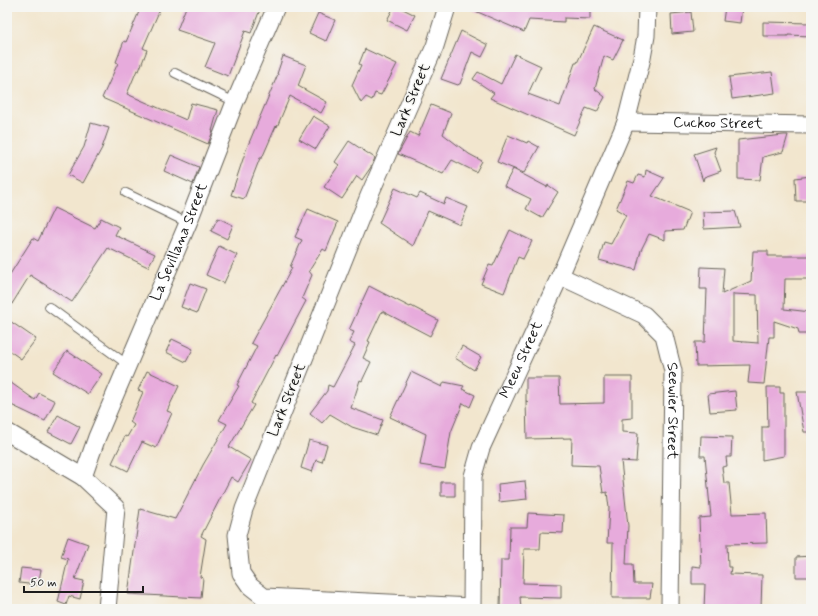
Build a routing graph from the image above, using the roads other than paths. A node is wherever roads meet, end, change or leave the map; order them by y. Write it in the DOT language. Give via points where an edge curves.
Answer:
graph roads {
  1 [pos="276,7"];
  2 [pos="447,7"];
  3 [pos="647,7"];
  4 [pos="175,73"];
  5 [pos="235,102"];
  6 [pos="626,122"];
  7 [pos="811,125"];
  8 [pos="126,193"];
  9 [pos="188,222"];
  10 [pos="560,276"];
  11 [pos="49,307"];
  12 [pos="128,365"];
  13 [pos="7,432"];
  14 [pos="83,477"];
  15 [pos="472,608"];
  16 [pos="107,609"];
  17 [pos="670,609"];
  1 -- 5 [label="street, La Sevillana Street"];
  2 -- 15 [label="street, Lark Street" via="434,46 369,196 249,494 237,535 241,573 250,586 264,597"];
  3 -- 6 [label="street, Meeu Street" via="642,58"];
  4 -- 5 [label="lane"];
  5 -- 9 [label="street, La Sevillana Street"];
  6 -- 7 [label="street, Cuckoo Street"];
  6 -- 10 [label="street, Meeu Street"];
  8 -- 9 [label="lane"];
  9 -- 12 [label="street, La Sevillana Street"];
  10 -- 15 [label="street, Meeu Street" via="480,448 476,462 473,476"];
  10 -- 17 [label="street, Seewier Street" via="644,315 664,336 673,371"];
  11 -- 12 [label="lane"];
  12 -- 14 [label="street, La Sevillana Street"];
  13 -- 14 [label="street"];
  14 -- 16 [label="street" via="116,508"];
}
